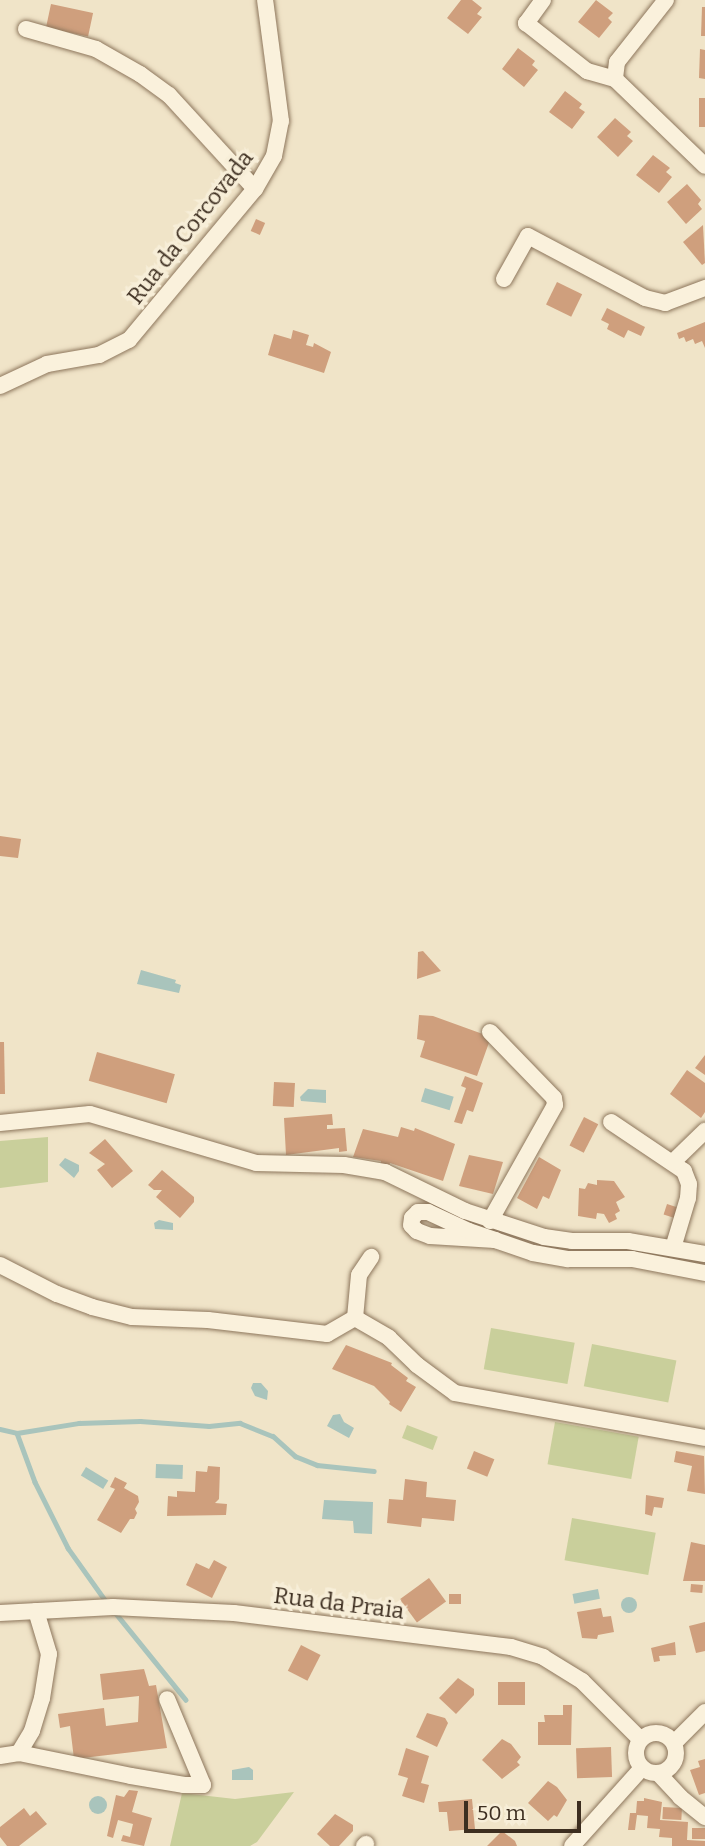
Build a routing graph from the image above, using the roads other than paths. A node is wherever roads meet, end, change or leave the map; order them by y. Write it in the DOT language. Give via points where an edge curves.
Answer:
graph roads {
  1 [pos="265,0"];
  2 [pos="543,0"];
  3 [pos="666,0"];
  4 [pos="26,29"];
  5 [pos="615,79"];
  6 [pos="705,166"];
  7 [pos="255,189"];
  8 [pos="504,279"];
  9 [pos="705,288"];
  10 [pos="0,386"];
  11 [pos="490,1032"];
  12 [pos="611,1122"];
  13 [pos="0,1123"];
  14 [pos="705,1131"];
  15 [pos="673,1163"];
  16 [pos="490,1221"];
  17 [pos="495,1240"];
  18 [pos="673,1248"];
  19 [pos="705,1254"];
  20 [pos="371,1257"];
  21 [pos="0,1265"];
  22 [pos="705,1273"];
  23 [pos="355,1318"];
  24 [pos="705,1438"];
  25 [pos="36,1611"];
  26 [pos="0,1613"];
  27 [pos="167,1699"];
  28 [pos="705,1713"];
  29 [pos="640,1739"];
  30 [pos="674,1742"];
  31 [pos="19,1753"];
  32 [pos="0,1756"];
  33 [pos="642,1768"];
  34 [pos="658,1773"];
  35 [pos="705,1817"];
  36 [pos="576,1845"];
  1 -- 7 [label="street, Rua da Corcovada" via="281,121 274,156"];
  2 -- 5 [label="street" via="526,23 587,71"];
  3 -- 5 [label="street" via="617,62"];
  4 -- 7 [label="street" via="96,49 140,74 169,95"];
  5 -- 6 [label="street"];
  7 -- 10 [label="street, Rua da Corcovada" via="129,340 99,355 47,364"];
  8 -- 9 [label="street" via="528,236 645,298 665,303"];
  11 -- 16 [label="street" via="554,1098 555,1105"];
  12 -- 15 [label="street"];
  13 -- 16 [label="street" via="90,1114 256,1163 344,1165 385,1172"];
  14 -- 15 [label="street"];
  15 -- 18 [label="street" via="684,1171 689,1184"];
  16 -- 18 [label="street" via="544,1237"];
  17 -- 22 [label="street" via="568,1259 632,1259"];
  18 -- 19 [label="street"];
  20 -- 23 [label="street" via="359,1275"];
  21 -- 23 [label="street" via="57,1294 132,1317 208,1320 327,1334"];
  23 -- 24 [label="street" via="389,1338 455,1393"];
  25 -- 26 [label="street, Rua da Praia"];
  25 -- 29 [label="street, Rua da Praia" via="109,1607 233,1613 511,1647 543,1657 582,1681"];
  25 -- 31 [label="street" via="49,1654 42,1698 32,1731"];
  27 -- 31 [label="street" via="204,1785 131,1776"];
  28 -- 30 [label="street"];
  29 -- 30 [label="street" via="658,1732"];
  29 -- 33 [label="street" via="635,1751"];
  30 -- 34 [label="street" via="674,1762"];
  31 -- 32 [label="street"];
  33 -- 34 [label="street"];
  33 -- 36 [label="street"];
  34 -- 35 [label="street"];
}
